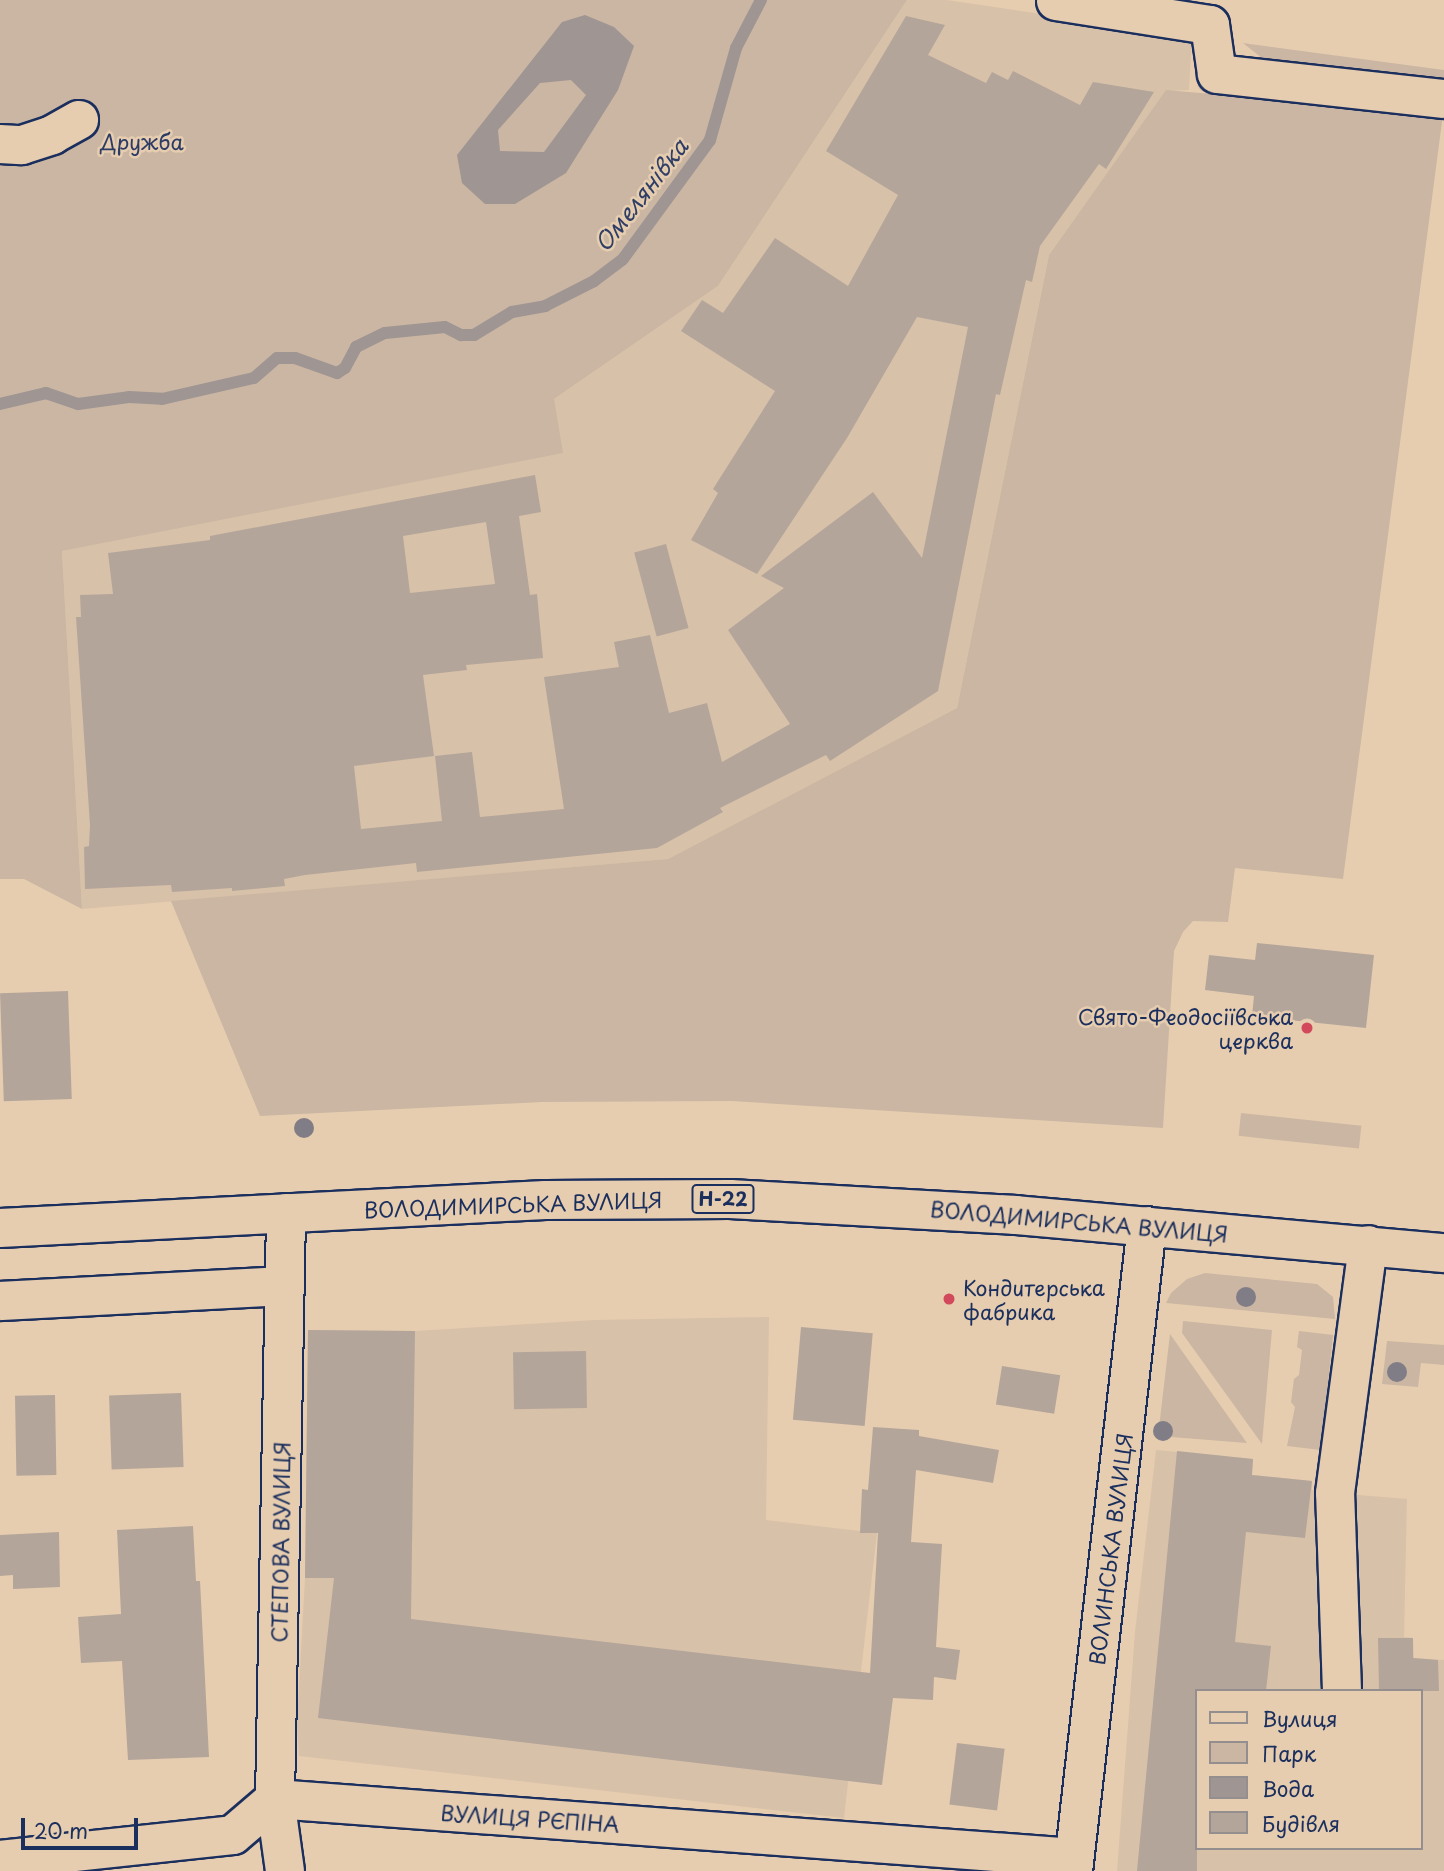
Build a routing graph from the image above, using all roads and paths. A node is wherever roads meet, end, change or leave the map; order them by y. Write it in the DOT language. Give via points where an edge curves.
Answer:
graph roads {
  1 [pos="1056,1"];
  2 [pos="1444,99"];
  3 [pos="79,120"];
  4 [pos="0,144"];
  5 [pos="286,1213"];
  6 [pos="1147,1226"];
  7 [pos="0,1228"];
  8 [pos="1368,1245"];
  9 [pos="1444,1252"];
  10 [pos="285,1286"];
  11 [pos="0,1301"];
  12 [pos="1342,1689"];
  13 [pos="275,1799"];
  14 [pos="0,1860"];
  15 [pos="1073,1864"];
  16 [pos="285,1871"];
  1 -- 2 [label="street" via="1210,25 1217,74"];
  3 -- 4 [label="street" via="22,145"];
  5 -- 6 [label="street, ВОЛОДИМИРСЬКА ВУЛИЦЯ / Н-22" via="545,1200 730,1199"];
  5 -- 7 [label="street, ВОЛОДИМИРСЬКА ВУЛИЦЯ / Н-22"];
  5 -- 10 [label="street, СТЕПОВА ВУЛИЦЯ"];
  6 -- 8 [label="street, ВОЛОДИМИРСЬКА ВУЛИЦЯ / Н-22"];
  6 -- 15 [label="street, ВОЛИНСЬКА ВУЛИЦЯ"];
  8 -- 9 [label="street, ВОЛОДИМИРСЬКА ВУЛИЦЯ / Н-22"];
  8 -- 12 [label="street" via="1335,1493"];
  10 -- 11 [label="street"];
  10 -- 13 [label="street, СТЕПОВА ВУЛИЦЯ"];
  13 -- 14 [label="street" via="233,1835"];
  13 -- 15 [label="street, ВУЛИЦЯ РЄПІНА"];
  13 -- 16 [label="street, СТЕПОВА ВУЛИЦЯ"];
}
